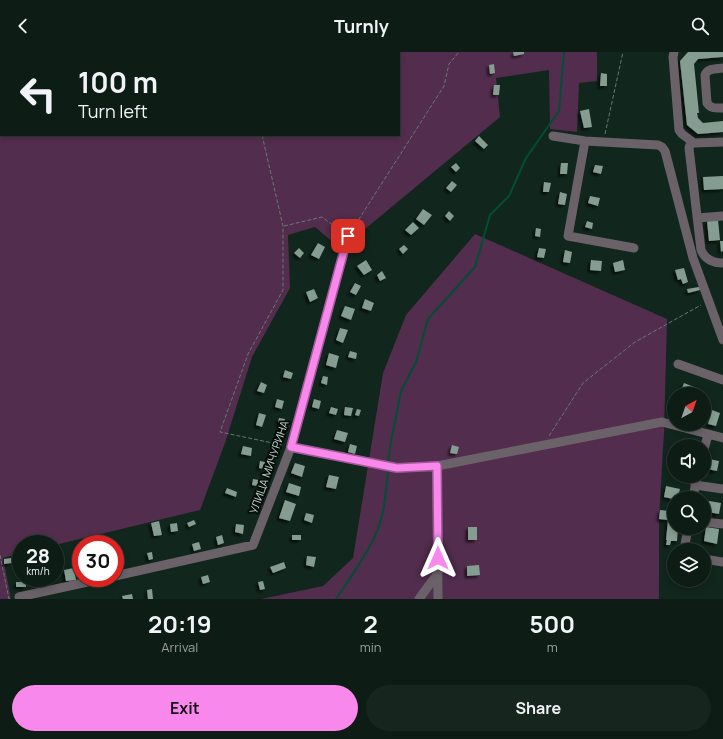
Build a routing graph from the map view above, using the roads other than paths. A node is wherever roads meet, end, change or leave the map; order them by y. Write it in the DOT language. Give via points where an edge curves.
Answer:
graph roads {
  1 [pos="674,52"];
  2 [pos="723,68"];
  3 [pos="723,108"];
  4 [pos="553,136"];
  5 [pos="585,141"];
  6 [pos="691,142"];
  7 [pos="723,142"];
  8 [pos="723,216"];
  9 [pos="697,218"];
  10 [pos="348,236"];
  11 [pos="634,248"];
  12 [pos="723,263"];
  13 [pos="723,340"];
  14 [pos="678,364"];
  15 [pos="723,380"];
  16 [pos="708,435"];
  17 [pos="723,438"];
  18 [pos="707,439"];
  19 [pos="291,447"];
  20 [pos="437,466"];
  21 [pos="705,483"];
  22 [pos="723,489"];
  23 [pos="711,523"];
  24 [pos="723,524"];
  25 [pos="711,560"];
  26 [pos="723,562"];
  27 [pos="124,574"];
  28 [pos="438,574"];
  29 [pos="72,586"];
  30 [pos="20,597"];
  31 [pos="419,599"];
  32 [pos="438,599"];
  1 -- 6 [label="street" via="678,126"];
  2 -- 3 [label="street" via="710,69 704,76 707,103 713,108"];
  4 -- 5 [label="street"];
  5 -- 11 [label="street" via="568,236"];
  5 -- 13 [label="street" via="662,147 693,258"];
  6 -- 7 [label="street"];
  6 -- 9 [label="street" via="689,148"];
  8 -- 9 [label="street"];
  9 -- 12 [label="street" via="701,252 714,263"];
  10 -- 19 [label="street, УЛИЦА МИЧУРИНА"];
  14 -- 15 [label="street"];
  16 -- 17 [label="street"];
  16 -- 18 [label="street"];
  16 -- 20 [label="street" via="662,422"];
  19 -- 20 [label="street" via="397,468"];
  19 -- 27 [label="street, УЛИЦА МИЧУРИНА" via="253,545"];
  20 -- 28 [label="street"];
  21 -- 22 [label="street"];
  23 -- 24 [label="street"];
  25 -- 26 [label="street"];
  28 -- 31 [label="street"];
  28 -- 32 [label="street"];
  29 -- 30 [label="street"];
}
